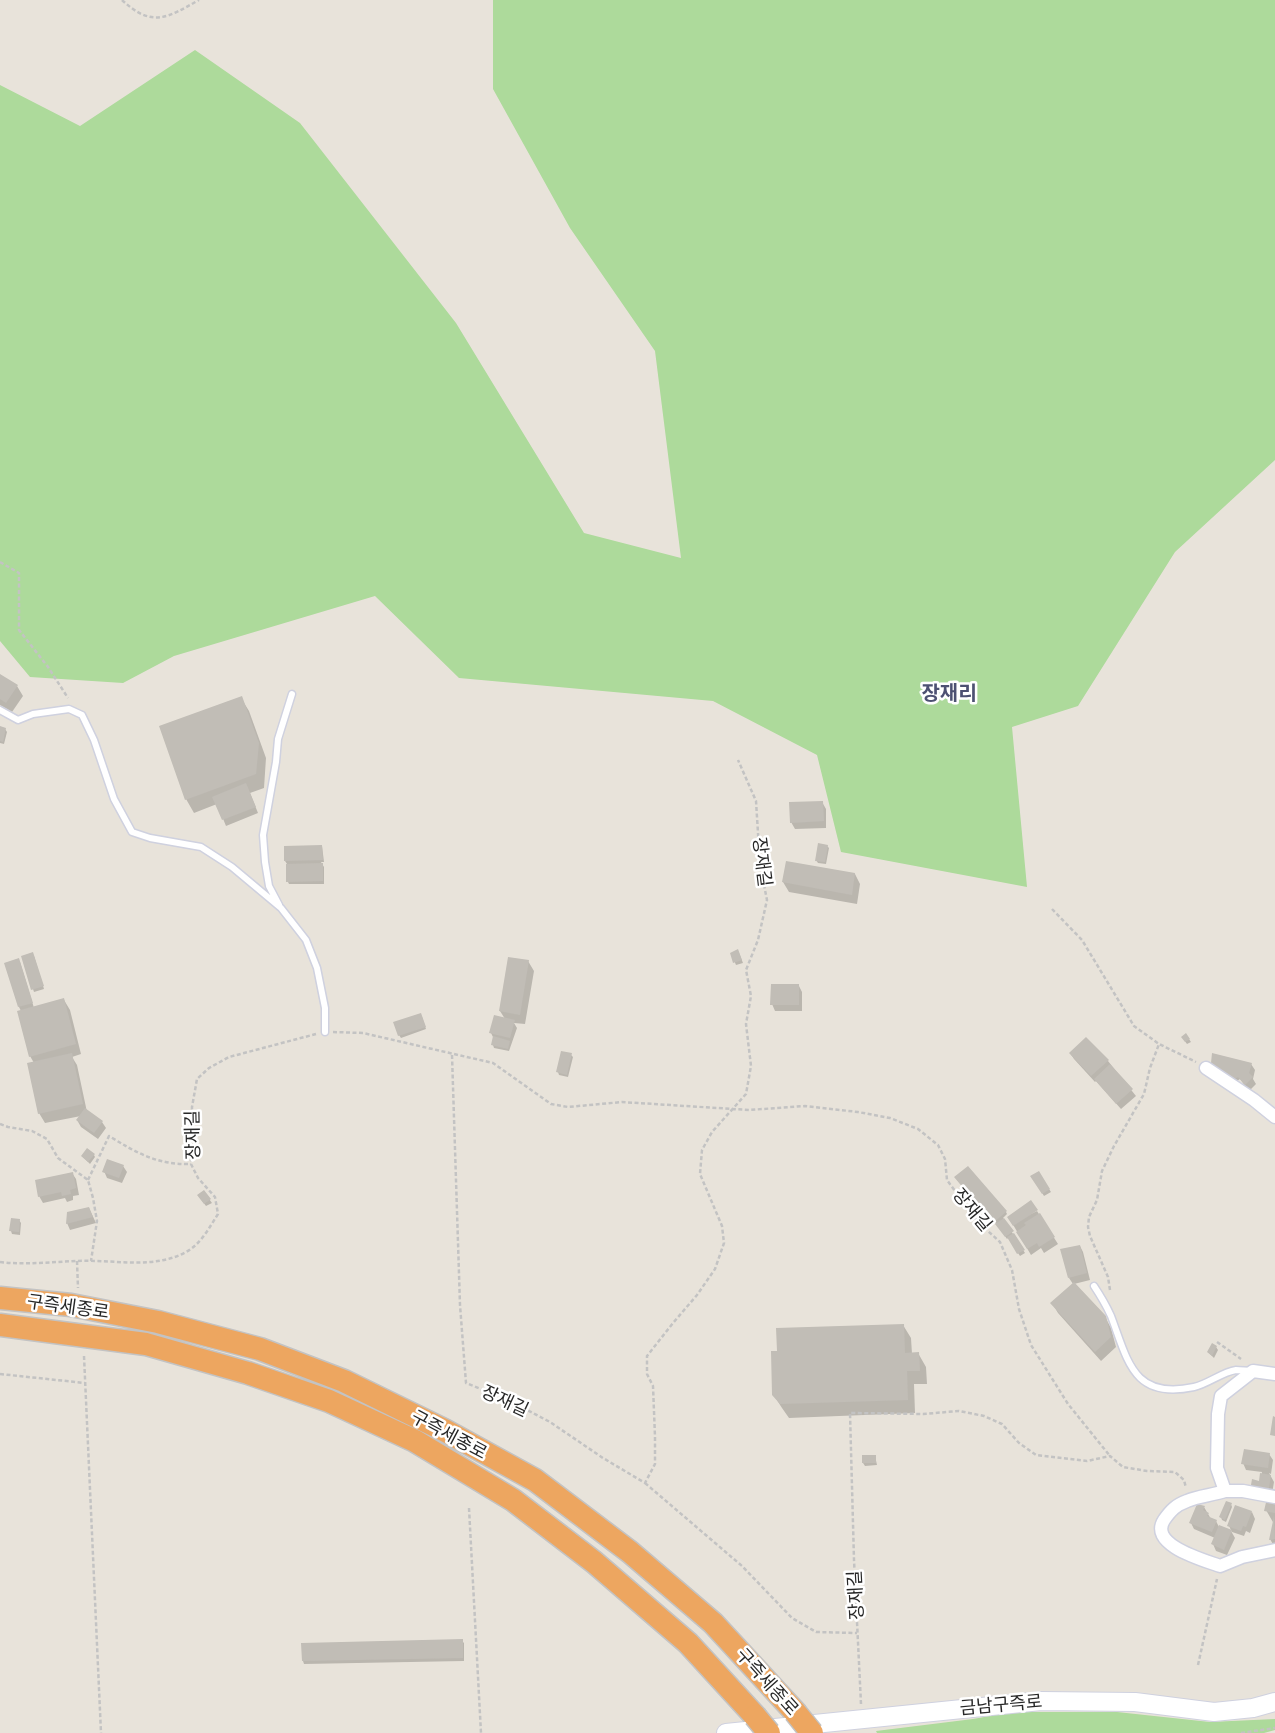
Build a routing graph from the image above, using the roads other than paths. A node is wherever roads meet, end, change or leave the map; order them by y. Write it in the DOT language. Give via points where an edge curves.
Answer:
graph roads {
  1 [pos="292,694"];
  2 [pos="0,710"];
  3 [pos="281,908"];
  4 [pos="325,1032"];
  5 [pos="1206,1068"];
  6 [pos="1275,1117"];
  7 [pos="1094,1286"];
  8 [pos="0,1298"];
  9 [pos="0,1325"];
  10 [pos="1264,1373"];
  11 [pos="1225,1491"];
  12 [pos="1275,1497"];
  13 [pos="1275,1550"];
  14 [pos="1275,1702"];
  15 [pos="762,1724"];
  16 [pos="726,1733"];
  17 [pos="812,1733"];
  1 -- 3 [label="lane" via="278,739 263,835 269,886"];
  2 -- 3 [label="lane" via="18,720 33,714 69,709 82,714 114,799 132,832 201,847 232,867"];
  3 -- 4 [label="lane" via="306,940 317,968 325,1008"];
  5 -- 6 [label="street"];
  7 -- 10 [label="lane" via="1107,1309 1125,1356 1139,1378 1152,1385 1180,1390 1201,1386 1235,1370"];
  8 -- 17 [label="highway, 구즉세종로, bridge" via="71,1305 158,1322 260,1349 344,1382 444,1430 534,1480 630,1552 713,1623"];
  9 -- 15 [label="highway, 구즉세종로" via="146,1344 248,1373 329,1401 415,1441 513,1500 594,1562 688,1643"];
  10 -- 11 [label="street" via="1221,1396 1217,1468"];
  11 -- 12 [label="street"];
  11 -- 13 [label="street" via="1189,1500 1171,1509 1162,1524 1163,1536 1186,1554 1220,1566"];
  14 -- 16 [label="main road, 금남구즉로" via="1214,1712 1135,1702 1041,1701"];
}
